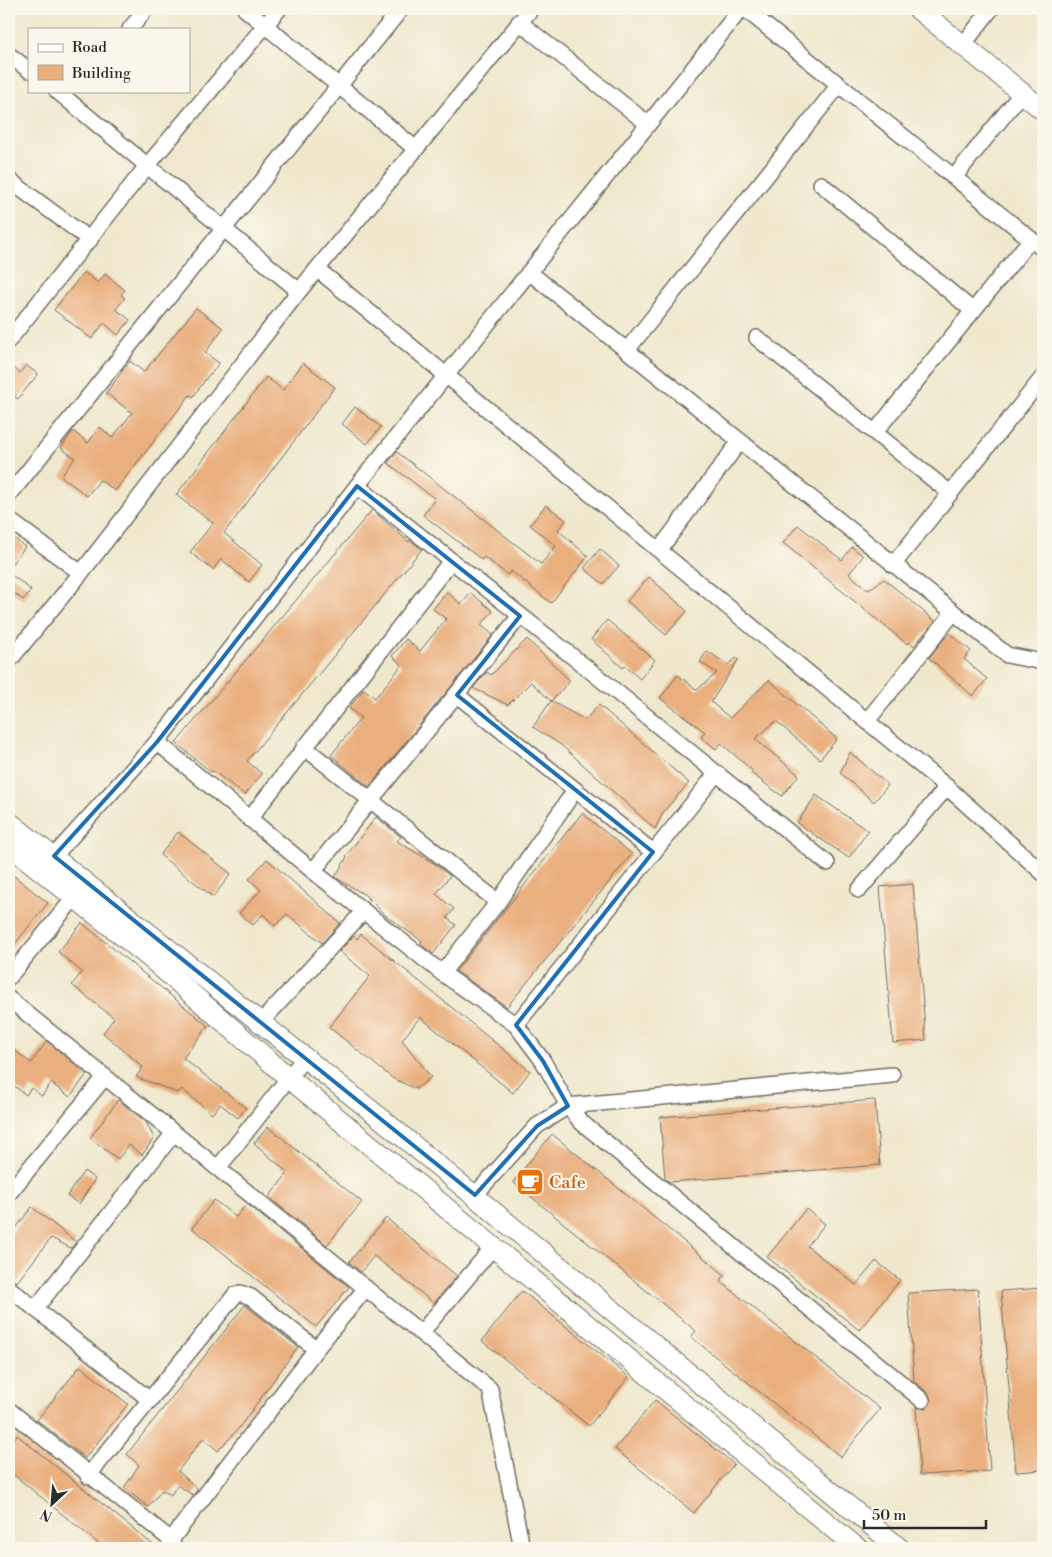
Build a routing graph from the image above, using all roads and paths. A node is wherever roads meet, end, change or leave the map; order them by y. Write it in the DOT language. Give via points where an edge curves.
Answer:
graph roads {
  1 [pos="146,9"];
  2 [pos="245,9"];
  3 [pos="279,9"];
  4 [pos="401,9"];
  5 [pos="530,9"];
  6 [pos="741,9"];
  7 [pos="745,9"];
  8 [pos="918,9"];
  9 [pos="991,9"];
  10 [pos="519,22"];
  11 [pos="266,25"];
  12 [pos="131,28"];
  13 [pos="963,45"];
  14 [pos="9,55"];
  15 [pos="28,69"];
  16 [pos="839,85"];
  17 [pos="338,86"];
  18 [pos="61,92"];
  19 [pos="1022,92"];
  20 [pos="76,96"];
  21 [pos="1043,110"];
  22 [pos="648,124"];
  23 [pos="416,149"];
  24 [pos="147,166"];
  25 [pos="955,176"];
  26 [pos="9,180"];
  27 [pos="821,184"];
  28 [pos="223,229"];
  29 [pos="1031,239"];
  30 [pos="90,240"];
  31 [pos="1043,248"];
  32 [pos="317,269"];
  33 [pos="529,272"];
  34 [pos="299,291"];
  35 [pos="972,310"];
  36 [pos="756,338"];
  37 [pos="9,340"];
  38 [pos="627,350"];
  39 [pos="446,377"];
  40 [pos="1043,377"];
  41 [pos="875,432"];
  42 [pos="740,441"];
  43 [pos="357,486"];
  44 [pos="950,493"];
  45 [pos="9,494"];
  46 [pos="9,520"];
  47 [pos="660,549"];
  48 [pos="451,561"];
  49 [pos="893,565"];
  50 [pos="81,573"];
  51 [pos="954,613"];
  52 [pos="520,616"];
  53 [pos="9,661"];
  54 [pos="1043,662"];
  55 [pos="457,695"];
  56 [pos="867,721"];
  57 [pos="157,742"];
  58 [pos="304,747"];
  59 [pos="716,774"];
  60 [pos="946,787"];
  61 [pos="576,790"];
  62 [pos="372,800"];
  63 [pos="250,818"];
  64 [pos="9,822"];
  65 [pos="9,845"];
  66 [pos="653,852"];
  67 [pos="54,856"];
  68 [pos="827,863"];
  69 [pos="313,871"];
  70 [pos="1043,873"];
  71 [pos="859,890"];
  72 [pos="75,897"];
  73 [pos="498,902"];
  74 [pos="364,911"];
  75 [pos="442,973"];
  76 [pos="9,977"];
  77 [pos="9,998"];
  78 [pos="261,1022"];
  79 [pos="516,1025"];
  80 [pos="305,1057"];
  81 [pos="892,1076"];
  82 [pos="105,1077"];
  83 [pos="289,1078"];
  84 [pos="568,1106"];
  85 [pos="174,1133"];
  86 [pos="218,1168"];
  87 [pos="9,1193"];
  88 [pos="475,1195"];
  89 [pos="494,1246"];
  90 [pos="9,1288"];
  91 [pos="366,1288"];
  92 [pos="35,1309"];
  93 [pos="421,1333"];
  94 [pos="316,1349"];
  95 [pos="665,1353"];
  96 [pos="648,1374"];
  97 [pos="150,1400"];
  98 [pos="922,1400"];
  99 [pos="9,1410"];
  100 [pos="88,1476"];
  101 [pos="172,1544"];
  102 [pos="522,1548"];
  103 [pos="857,1548"];
  104 [pos="899,1548"];
  1 -- 12 [label="street"];
  2 -- 11 [label="street"];
  3 -- 11 [label="street"];
  4 -- 17 [label="street"];
  5 -- 10 [label="street"];
  6 -- 22 [label="street"];
  7 -- 16 [label="street"];
  8 -- 13 [label="street"];
  9 -- 13 [label="street"];
  10 -- 22 [label="street"];
  10 -- 23 [label="street"];
  11 -- 17 [label="street"];
  11 -- 24 [label="street"];
  13 -- 19 [label="street"];
  14 -- 15 [label="street"];
  16 -- 25 [label="street"];
  16 -- 38 [label="street"];
  17 -- 23 [label="street"];
  17 -- 28 [label="street"];
  18 -- 20 [label="street"];
  19 -- 21 [label="street"];
  19 -- 25 [label="street"];
  20 -- 24 [label="street"];
  22 -- 33 [label="street"];
  23 -- 32 [label="street"];
  24 -- 28 [label="street"];
  24 -- 30 [label="street"];
  25 -- 29 [label="street"];
  26 -- 30 [label="street"];
  27 -- 35 [label="street"];
  28 -- 34 [label="street"];
  28 -- 45 [label="street"];
  29 -- 31 [label="street"];
  29 -- 35 [label="street"];
  30 -- 37 [label="street"];
  32 -- 34 [label="street"];
  32 -- 39 [label="street"];
  33 -- 38 [label="street"];
  33 -- 39 [label="street"];
  34 -- 50 [label="street"];
  35 -- 41 [label="street"];
  36 -- 41 [label="street"];
  38 -- 42 [label="street"];
  39 -- 43 [label="street"];
  39 -- 47 [label="street"];
  40 -- 44 [label="street"];
  41 -- 44 [label="street"];
  42 -- 47 [label="street"];
  42 -- 49 [label="street"];
  43 -- 48 [label="street"];
  43 -- 57 [label="street"];
  44 -- 49 [label="street"];
  46 -- 50 [label="street"];
  47 -- 56 [label="street"];
  48 -- 52 [label="street"];
  48 -- 58 [label="street"];
  49 -- 51 [label="street"];
  50 -- 53 [label="street"];
  51 -- 54 [label="street" via="1007,655"];
  51 -- 56 [label="street"];
  52 -- 55 [label="street"];
  52 -- 59 [label="street"];
  55 -- 61 [label="street"];
  55 -- 62 [label="street"];
  56 -- 60 [label="street"];
  57 -- 63 [label="street"];
  57 -- 67 [label="street"];
  58 -- 62 [label="street"];
  58 -- 63 [label="street"];
  59 -- 66 [label="street"];
  59 -- 68 [label="street"];
  60 -- 70 [label="street"];
  60 -- 71 [label="street"];
  61 -- 66 [label="street"];
  61 -- 73 [label="street"];
  62 -- 69 [label="street"];
  62 -- 73 [label="street"];
  63 -- 69 [label="street"];
  64 -- 67 [label="street"];
  65 -- 72 [label="street"];
  66 -- 79 [label="street"];
  67 -- 78 [label="street"];
  69 -- 74 [label="street"];
  72 -- 76 [label="street"];
  72 -- 83 [label="street"];
  73 -- 75 [label="street"];
  74 -- 75 [label="street"];
  74 -- 78 [label="street"];
  75 -- 79 [label="street"];
  77 -- 82 [label="street"];
  78 -- 80 [label="street"];
  79 -- 84 [label="street" via="544,1061"];
  80 -- 83 [label="street"];
  80 -- 88 [label="street"];
  81 -- 84 [label="street"];
  82 -- 85 [label="street"];
  82 -- 87 [label="street"];
  83 -- 86 [label="street"];
  83 -- 89 [label="street"];
  84 -- 88 [label="street" via="537,1126"];
  84 -- 98 [label="street" via="581,1122"];
  85 -- 86 [label="street"];
  85 -- 92 [label="street"];
  86 -- 91 [label="street"];
  88 -- 95 [label="street"];
  89 -- 93 [label="street"];
  89 -- 96 [label="street"];
  90 -- 92 [label="street"];
  91 -- 93 [label="street"];
  91 -- 94 [label="street"];
  92 -- 97 [label="street"];
  93 -- 102 [label="street" via="490,1389"];
  94 -- 97 [label="street" via="251,1297 235,1295"];
  94 -- 101 [label="street"];
  95 -- 96 [label="street"];
  95 -- 104 [label="street"];
  96 -- 103 [label="street"];
  97 -- 100 [label="street"];
  99 -- 100 [label="street"];
  100 -- 101 [label="street"];
}
